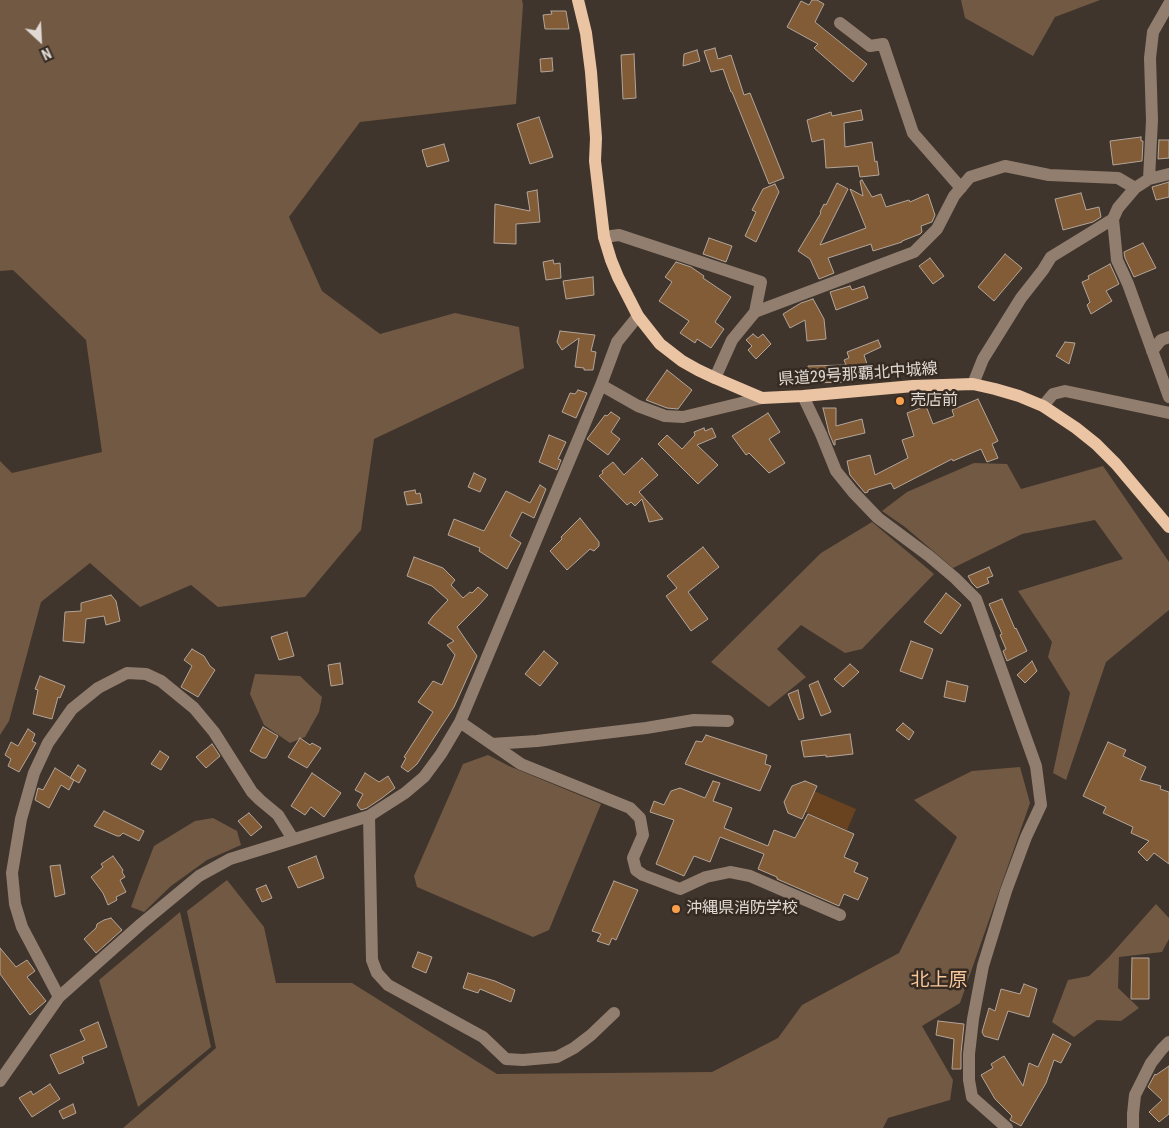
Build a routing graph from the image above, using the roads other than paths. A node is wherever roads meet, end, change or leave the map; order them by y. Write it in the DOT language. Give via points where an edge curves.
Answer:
graph roads {
  1 [pos="578,0"];
  2 [pos="1169,4"];
  3 [pos="840,23"];
  4 [pos="1169,174"];
  5 [pos="1149,179"];
  6 [pos="960,188"];
  7 [pos="1136,188"];
  8 [pos="1112,219"];
  9 [pos="604,237"];
  10 [pos="755,312"];
  11 [pos="638,316"];
  12 [pos="1169,337"];
  13 [pos="1152,351"];
  14 [pos="715,378"];
  15 [pos="973,384"];
  16 [pos="601,385"];
  17 [pos="803,396"];
  18 [pos="1169,396"];
  19 [pos="762,398"];
  20 [pos="1043,406"];
  21 [pos="1169,413"];
  22 [pos="1169,527"];
  23 [pos="728,721"];
  24 [pos="460,722"];
  25 [pos="492,744"];
  26 [pos="368,816"];
  27 [pos="293,839"];
  28 [pos="840,915"];
  29 [pos="59,997"];
  30 [pos="614,1013"];
  31 [pos="1169,1042"];
  32 [pos="0,1081"];
  33 [pos="1007,1128"];
  34 [pos="1133,1128"];
  1 -- 9 [label="main road, 県道29号那覇北中城線" via="591,72"];
  2 -- 5 [label="street" via="1153,32 1150,58 1152,120"];
  3 -- 6 [label="street" via="870,46 883,44 913,134"];
  4 -- 5 [label="street"];
  5 -- 7 [label="street"];
  6 -- 7 [label="street" via="970,177 1005,166 1049,175 1118,178"];
  6 -- 10 [label="street" via="937,229 914,252"];
  7 -- 8 [label="street"];
  8 -- 13 [label="street" via="1117,260"];
  8 -- 15 [label="street" via="1052,257 1021,298 983,359"];
  9 -- 10 [label="street" via="619,235 761,282"];
  9 -- 11 [label="main road, 県道29号那覇北中城線" via="618,277"];
  10 -- 14 [label="street" via="732,340"];
  11 -- 14 [label="main road, 県道29号那覇北中城線" via="668,350"];
  11 -- 16 [label="street" via="618,342"];
  12 -- 13 [label="street" via="1161,340"];
  13 -- 18 [label="street"];
  14 -- 19 [label="main road, 県道29号那覇北中城線"];
  15 -- 17 [label="main road, 県道29号那覇北中城線"];
  15 -- 20 [label="main road, 県道29号那覇北中城線"];
  16 -- 19 [label="street" via="638,406 664,416 683,417"];
  16 -- 24 [label="street"];
  17 -- 19 [label="main road, 県道29号那覇北中城線"];
  17 -- 33 [label="street" via="836,471 853,492 878,518 955,578 976,599 1036,766 1041,805 1006,891 983,966 969,1054 972,1097"];
  20 -- 21 [label="street" via="1053,394 1065,391"];
  20 -- 22 [label="main road, 県道29号那覇北中城線" via="1096,444"];
  23 -- 25 [label="street" via="694,720"];
  24 -- 25 [label="street"];
  24 -- 26 [label="street" via="424,777"];
  25 -- 28 [label="street" via="521,764 630,808 640,818 644,835 633,858 636,870 643,875 680,889 706,876 730,872 750,876"];
  26 -- 27 [label="street"];
  26 -- 30 [label="street" via="372,960 388,985 483,1037 506,1059 557,1057 591,1035"];
  27 -- 29 [label="street" via="230,859 199,876"];
  27 -- 29 [label="street" via="278,815 252,792 214,732 194,708 161,681 146,674 127,673 98,688 72,709 48,743 34,773 21,819 12,873 15,904 22,927"];
  29 -- 32 [label="street"];
  31 -- 34 [label="street" via="1151,1063 1135,1095"];
}
